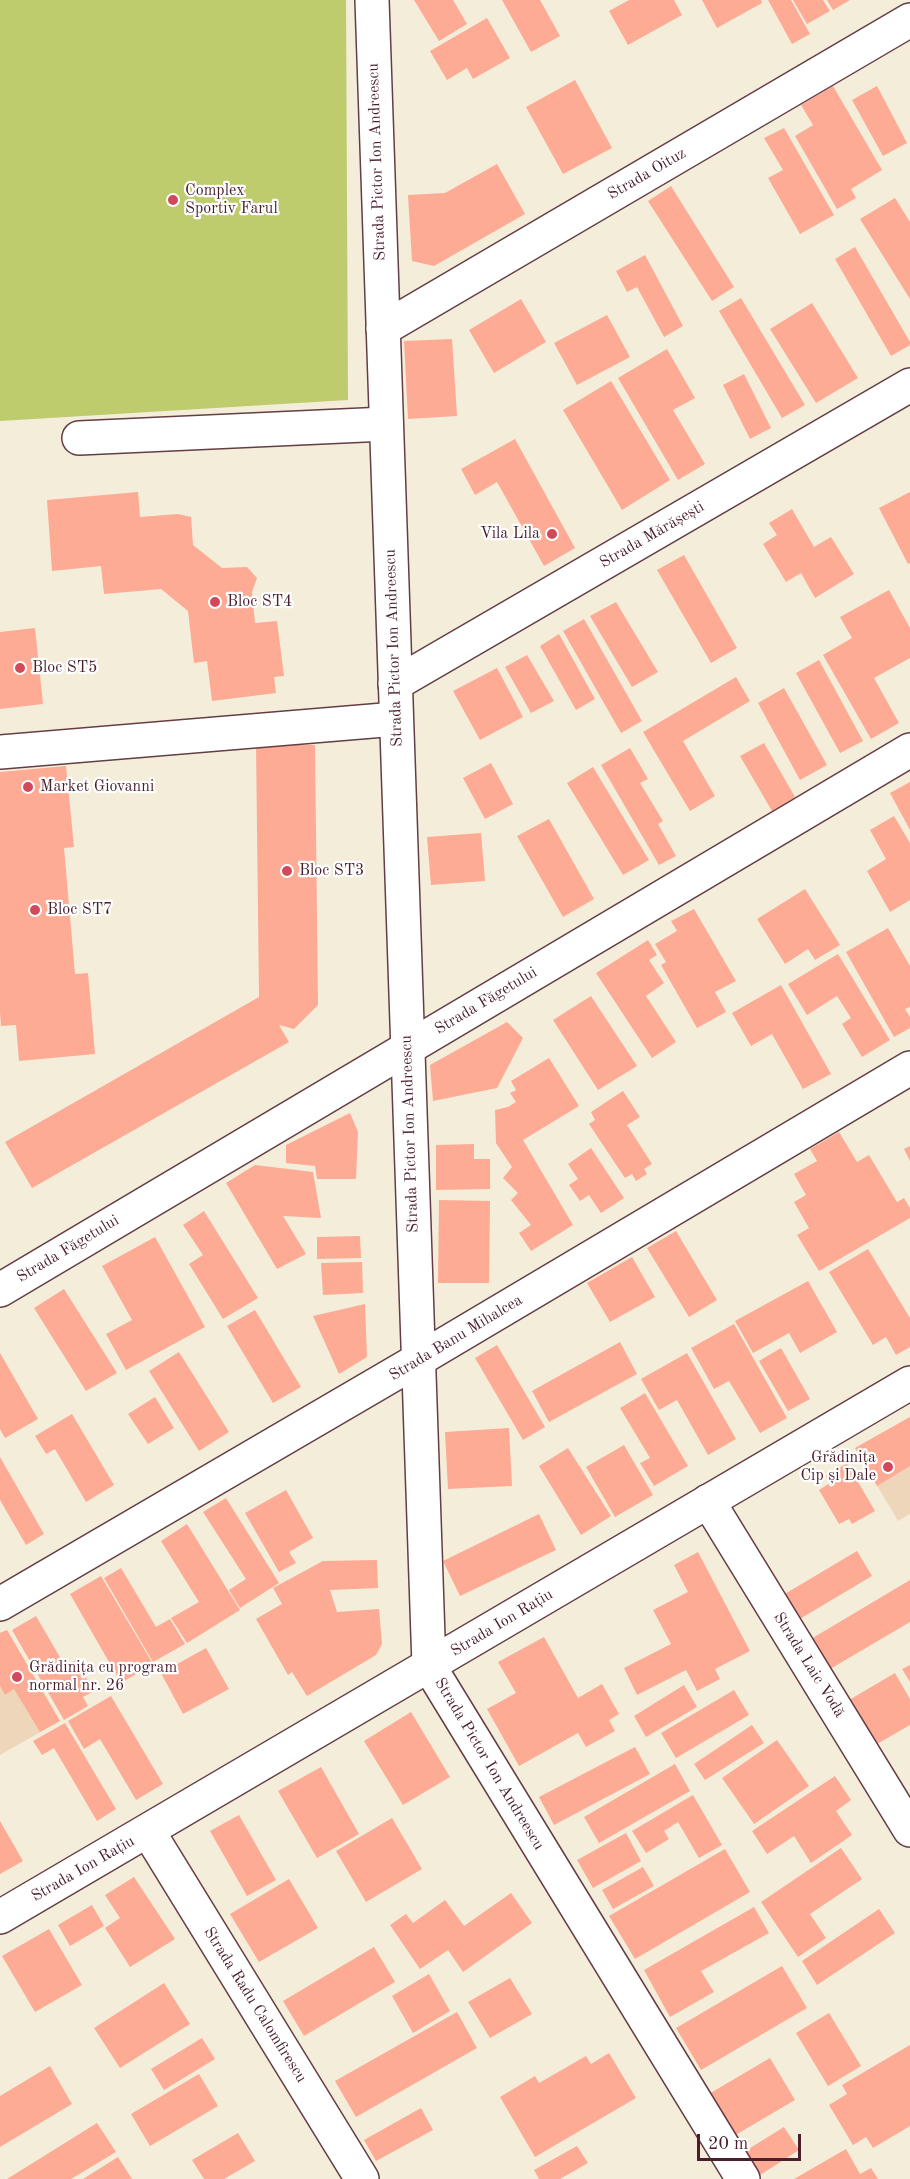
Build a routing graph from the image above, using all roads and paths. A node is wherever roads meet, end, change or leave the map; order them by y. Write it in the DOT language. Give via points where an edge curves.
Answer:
graph roads {
  1 [pos="372,0"];
  2 [pos="910,20"];
  3 [pos="383,328"];
  4 [pos="910,385"];
  5 [pos="386,424"];
  6 [pos="79,438"];
  7 [pos="395,684"];
  8 [pos="396,719"];
  9 [pos="910,750"];
  10 [pos="0,753"];
  11 [pos="407,1048"];
  12 [pos="910,1068"];
  13 [pos="0,1290"];
  14 [pos="418,1360"];
  15 [pos="910,1383"];
  16 [pos="708,1501"];
  17 [pos="0,1604"];
  18 [pos="429,1666"];
  19 [pos="910,1830"];
  20 [pos="148,1831"];
  21 [pos="0,1917"];
  22 [pos="362,2179"];
  23 [pos="743,2179"];
  1 -- 3 [label="street, Strada Pictor Ion Andreescu"];
  2 -- 3 [label="street, Strada Oituz"];
  3 -- 5 [label="street, Strada Pictor Ion Andreescu"];
  4 -- 7 [label="street, Strada Mărășești"];
  5 -- 6 [label="street"];
  5 -- 7 [label="street, Strada Pictor Ion Andreescu"];
  7 -- 8 [label="street, Strada Pictor Ion Andreescu"];
  8 -- 10 [label="street"];
  8 -- 11 [label="street, Strada Pictor Ion Andreescu"];
  9 -- 11 [label="street, Strada Făgetului"];
  11 -- 13 [label="street, Strada Făgetului"];
  11 -- 14 [label="street, Strada Pictor Ion Andreescu"];
  12 -- 14 [label="street, Strada Banu Mihalcea"];
  14 -- 17 [label="street, Strada Banu Mihalcea"];
  14 -- 18 [label="street, Strada Pictor Ion Andreescu"];
  15 -- 16 [label="street, Strada Ion Rațiu"];
  16 -- 18 [label="street, Strada Ion Rațiu"];
  16 -- 19 [label="street, Strada Laic Vodă"];
  18 -- 20 [label="street, Strada Ion Rațiu"];
  18 -- 23 [label="street, Strada Pictor Ion Andreescu"];
  20 -- 21 [label="street, Strada Ion Rațiu"];
  20 -- 22 [label="street, Strada Radu Calomfirescu"];
}
